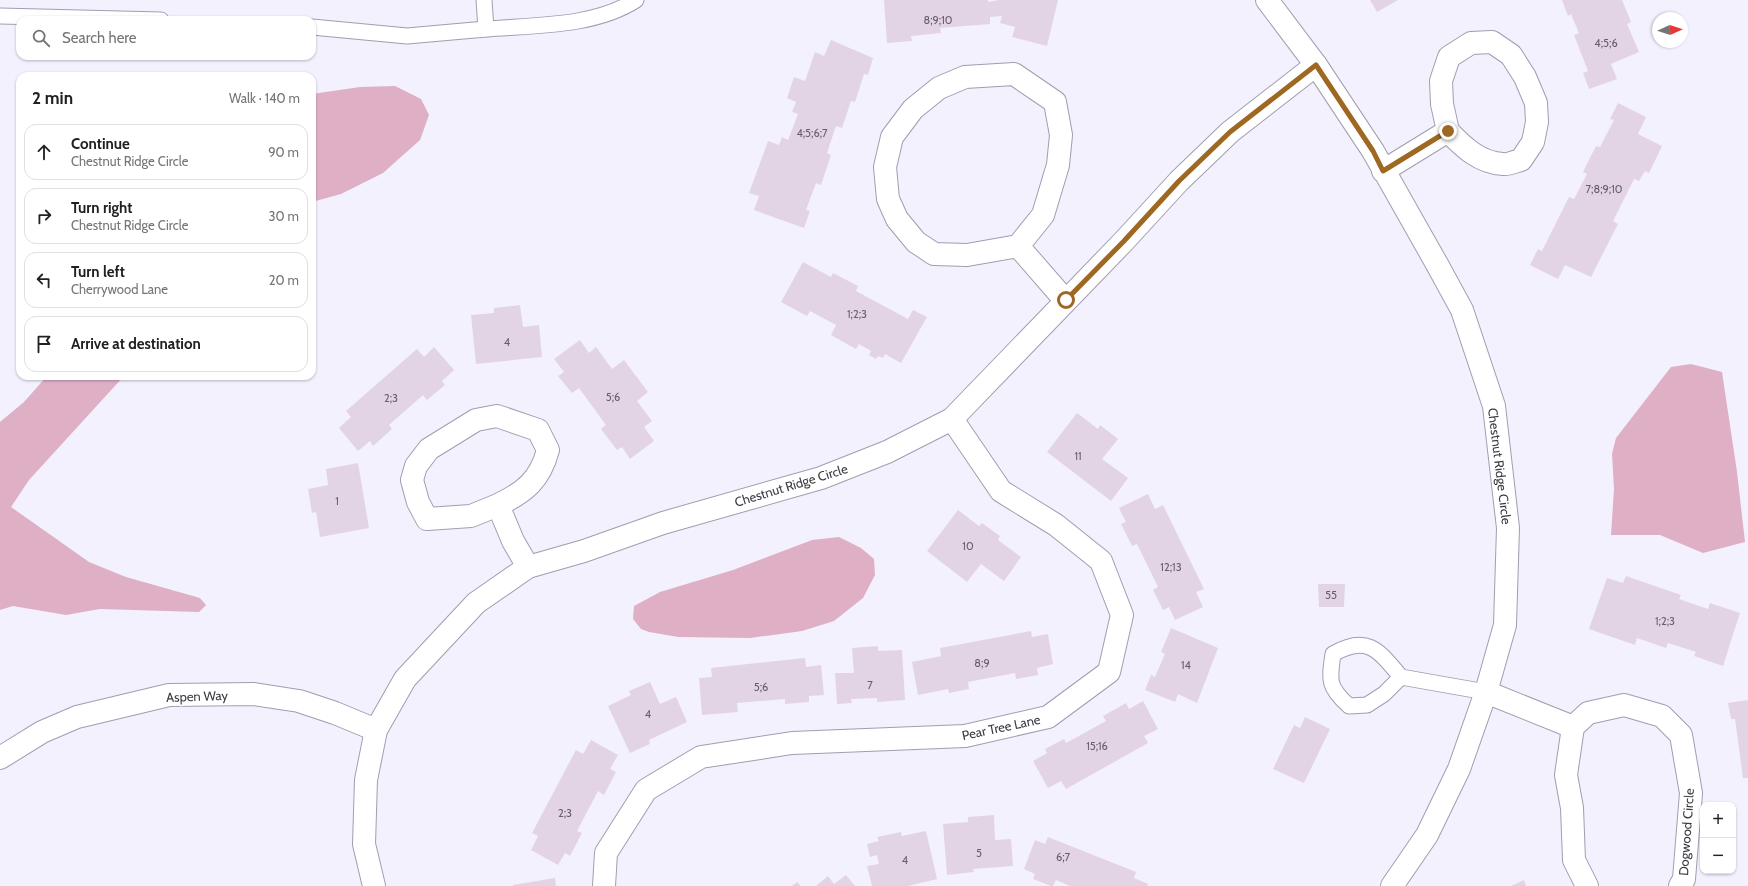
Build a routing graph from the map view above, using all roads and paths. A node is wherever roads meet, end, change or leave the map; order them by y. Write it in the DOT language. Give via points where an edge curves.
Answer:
graph roads {
  1 [pos="484,0"];
  2 [pos="636,0"];
  3 [pos="1267,0"];
  4 [pos="0,16"];
  5 [pos="16,16"];
  6 [pos="316,27"];
  7 [pos="486,29"];
  8 [pos="1316,65"];
  9 [pos="1448,131"];
  10 [pos="1383,171"];
  11 [pos="1018,246"];
  12 [pos="1066,300"];
  13 [pos="952,419"];
  14 [pos="498,505"];
  15 [pos="528,567"];
  16 [pos="1401,677"];
  17 [pos="1486,692"];
  18 [pos="1573,727"];
  19 [pos="376,730"];
  20 [pos="0,758"];
  21 [pos="374,886"];
  22 [pos="604,886"];
  23 [pos="1392,886"];
  24 [pos="1586,886"];
  25 [pos="1680,886"];
  1 -- 7 [label="lane"];
  2 -- 7 [label="lane" via="623,8 584,20"];
  3 -- 8 [label="street, Chestnut Ridge Circle"];
  4 -- 5 [label="lane"];
  6 -- 7 [label="lane" via="407,36"];
  8 -- 10 [label="street, Chestnut Ridge Circle" via="1373,151"];
  8 -- 12 [label="street, Chestnut Ridge Circle" via="1230,132 1179,181"];
  9 -- 9 [label="street" via="1463,147 1480,159 1503,164 1521,160 1533,142 1537,122 1536,103 1525,77 1511,55 1492,42 1471,43 1449,57 1442,82 1442,104"];
  9 -- 10 [label="street"];
  10 -- 17 [label="street, Chestnut Ridge Circle" via="1462,310 1494,406 1508,528 1505,625"];
  11 -- 11 [label="street" via="1043,215 1058,164 1061,134 1055,102 1014,74 965,77 939,88 928,96 913,109 892,137 885,167 888,199 897,219 916,242 934,254 967,256"];
  11 -- 12 [label="street"];
  12 -- 13 [label="street, Chestnut Ridge Circle"];
  13 -- 15 [label="street, Chestnut Ridge Circle" via="887,452 821,478 663,523 584,551"];
  13 -- 22 [label="street, Pear Tree Lane" via="1001,491 1056,525 1101,561 1122,614 1109,672 1048,718 965,736 792,743 701,757 646,790 606,853"];
  14 -- 14 [label="street" via="519,495 538,476 545,463 548,450 538,430 497,416 476,420 429,449 416,466 412,480 418,502 427,519 471,516"];
  14 -- 15 [label="street" via="513,541"];
  15 -- 19 [label="street, Chestnut Ridge Circle" via="476,603 405,679"];
  16 -- 16 [label="lane" via="1384,694 1367,705 1349,706 1335,694 1330,674 1333,654 1346,646 1368,645 1382,655"];
  16 -- 17 [label="lane"];
  17 -- 18 [label="street"];
  17 -- 23 [label="street, Chestnut Ridge Circle" via="1459,770 1427,835"];
  18 -- 24 [label="street" via="1566,775 1572,808 1574,860"];
  18 -- 25 [label="street, Dogwood Circle" via="1588,713 1624,704 1662,716 1681,735 1691,793 1684,879"];
  19 -- 20 [label="street, Aspen Way" via="299,701 254,694 169,695 77,717 42,732"];
  19 -- 21 [label="street, Chestnut Ridge Circle" via="366,780 364,844"];
}
